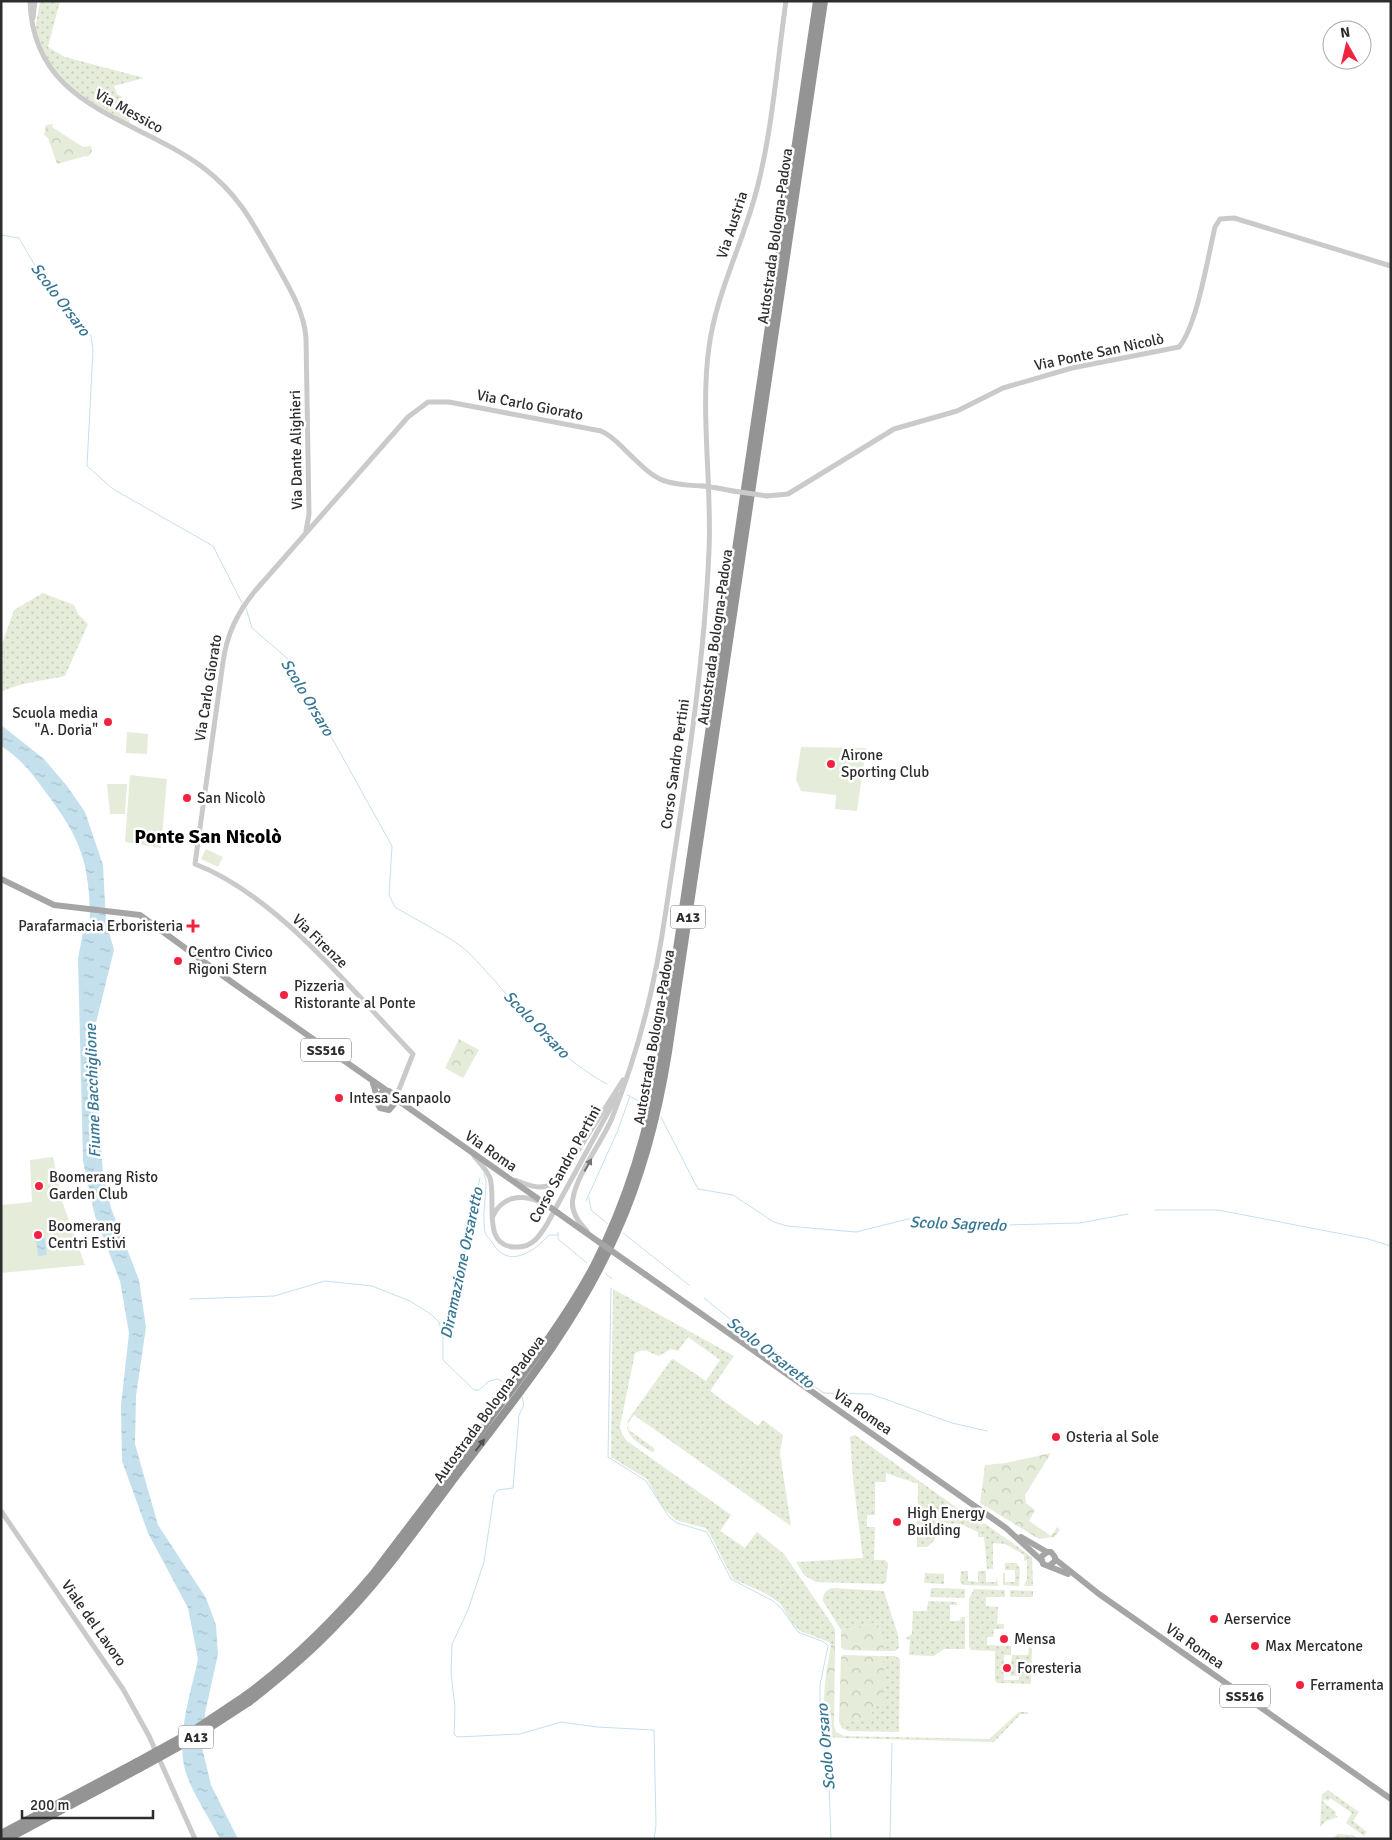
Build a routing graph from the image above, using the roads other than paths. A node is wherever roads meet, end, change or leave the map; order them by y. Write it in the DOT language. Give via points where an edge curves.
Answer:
graph roads {
  1 [pos="30,1"];
  2 [pos="35,1"];
  3 [pos="786,1"];
  4 [pos="817,1"];
  5 [pos="824,1"];
  6 [pos="32,26"];
  7 [pos="1391,266"];
  8 [pos="307,362"];
  9 [pos="709,454"];
  10 [pos="767,496"];
  11 [pos="309,514"];
  12 [pos="320,517"];
  13 [pos="309,523"];
  14 [pos="303,536"];
  15 [pos="195,864"];
  16 [pos="1,879"];
  17 [pos="629,1072"];
  18 [pos="372,1083"];
  19 [pos="398,1088"];
  20 [pos="388,1090"];
  21 [pos="377,1097"];
  22 [pos="396,1098"];
  23 [pos="391,1109"];
  24 [pos="409,1109"];
  25 [pos="472,1152"];
  26 [pos="504,1175"];
  27 [pos="547,1205"];
  28 [pos="558,1213"];
  29 [pos="492,1222"];
  30 [pos="599,1242"];
  31 [pos="1,1511"];
  32 [pos="1007,1528"];
  33 [pos="1047,1552"];
  34 [pos="1055,1559"];
  35 [pos="1041,1560"];
  36 [pos="1050,1565"];
  37 [pos="1083,1582"];
  38 [pos="247,1699"];
  39 [pos="139,1765"];
  40 [pos="1391,1798"];
  41 [pos="1,1834"];
  42 [pos="7,1839"];
  43 [pos="195,1839"];
  1 -- 6 [label="street, Via Messico"];
  2 -- 6 [label="street, Via Messico"];
  3 -- 9 [label="street, Via Austria" via="756,194 710,335 706,392"];
  4 -- 38 [label="highway, Autostrada Bologna-Padova / A13" via="662,1051 650,1116 625,1197 576,1298 535,1359 374,1573 304,1649"];
  38 -- 5 [label="highway, Autostrada Bologna-Padova / A13, one-way" via="309,1653 361,1599 487,1436 582,1300 616,1235 639,1176 656,1118 668,1052"];
  6 -- 8 [label="street, Via Messico" via="48,66 66,88 203,167 237,197 302,315"];
  7 -- 10 [label="street, Via Ponte San Nicolò" via="1234,218 1220,219 1215,227 1192,320 1179,347 1080,366 1003,388 957,412 894,429 788,494"];
  8 -- 11 [label="street, Via Dante Alighieri"];
  9 -- 17 [label="street, Corso Sandro Pertini" via="709,550 695,715 658,968"];
  10 -- 12 [label="street, Via Carlo Giorato, bridge" via="661,481 647,472 610,436 600,432 476,407 430,402 408,417"];
  11 -- 12 [label="street" via="313,518"];
  11 -- 13 [label="street, Via Dante Alighieri"];
  12 -- 13 [label="street, Via Carlo Giorato"];
  12 -- 14 [label="street, Via Carlo Giorato"];
  13 -- 14 [label="street, Via Dante Alighieri"];
  14 -- 15 [label="street, Via Carlo Giorato" via="245,602 231,627 225,648"];
  15 -- 19 [label="street, Via Firenze" via="239,886 285,924 361,996 413,1054"];
  16 -- 18 [label="main road, SS516" via="40,900 67,907 140,915"];
  17 -- 26 [label="street, Corso Sandro Pertini" via="565,1174 556,1183 536,1188"];
  17 -- 29 [label="street, Corso Sandro Pertini" via="538,1237 524,1246 511,1247 497,1237"];
  30 -- 17 [label="street, Corso Sandro Pertini, one-way" via="585,1229 573,1210 574,1192 610,1121"];
  18 -- 20 [label="main road, SS516"];
  18 -- 21 [label="main road"];
  19 -- 20 [label="street"];
  19 -- 22 [label="street"];
  20 -- 21 [label="main road" via="380,1092"];
  20 -- 22 [label="main road, SS516"];
  21 -- 23 [label="main road" via="380,1108"];
  22 -- 23 [label="main road"];
  22 -- 24 [label="main road, Via Roma / SS516"];
  23 -- 24 [label="main road"];
  24 -- 25 [label="main road, Via Roma / SS516"];
  25 -- 26 [label="main road, Via Roma / SS516"];
  25 -- 29 [label="street, Corso Sandro Pertini" via="490,1179"];
  26 -- 27 [label="main road, Via Roma / SS516"];
  27 -- 28 [label="main road, Via Roma / SS516, bridge"];
  27 -- 29 [label="street, Corso Sandro Pertini" via="522,1197 503,1202"];
  28 -- 30 [label="main road, Via Romea / SS516"];
  30 -- 32 [label="main road, Via Romea / SS516, bridge"];
  31 -- 43 [label="street, Viale del Lavoro" via="115,1675 157,1755"];
  32 -- 33 [label="main road, Via Romea / SS516"];
  32 -- 35 [label="main road, Via Romea / SS516"];
  33 -- 34 [label="main road, SS516" via="1053,1553"];
  33 -- 35 [label="main road"];
  34 -- 36 [label="main road"];
  34 -- 37 [label="main road, Via Romea / SS516"];
  35 -- 36 [label="main road, SS516"];
  36 -- 37 [label="main road, Via Romea / SS516"];
  37 -- 40 [label="main road, Via Romea / SS516"];
  38 -- 39 [label="highway, Autostrada Bologna-Padova / A13, bridge" via="189,1741"];
  39 -- 41 [label="highway, Autostrada Bologna-Padova / A13"];
  39 -- 42 [label="highway, Autostrada Bologna-Padova / A13"];
}
